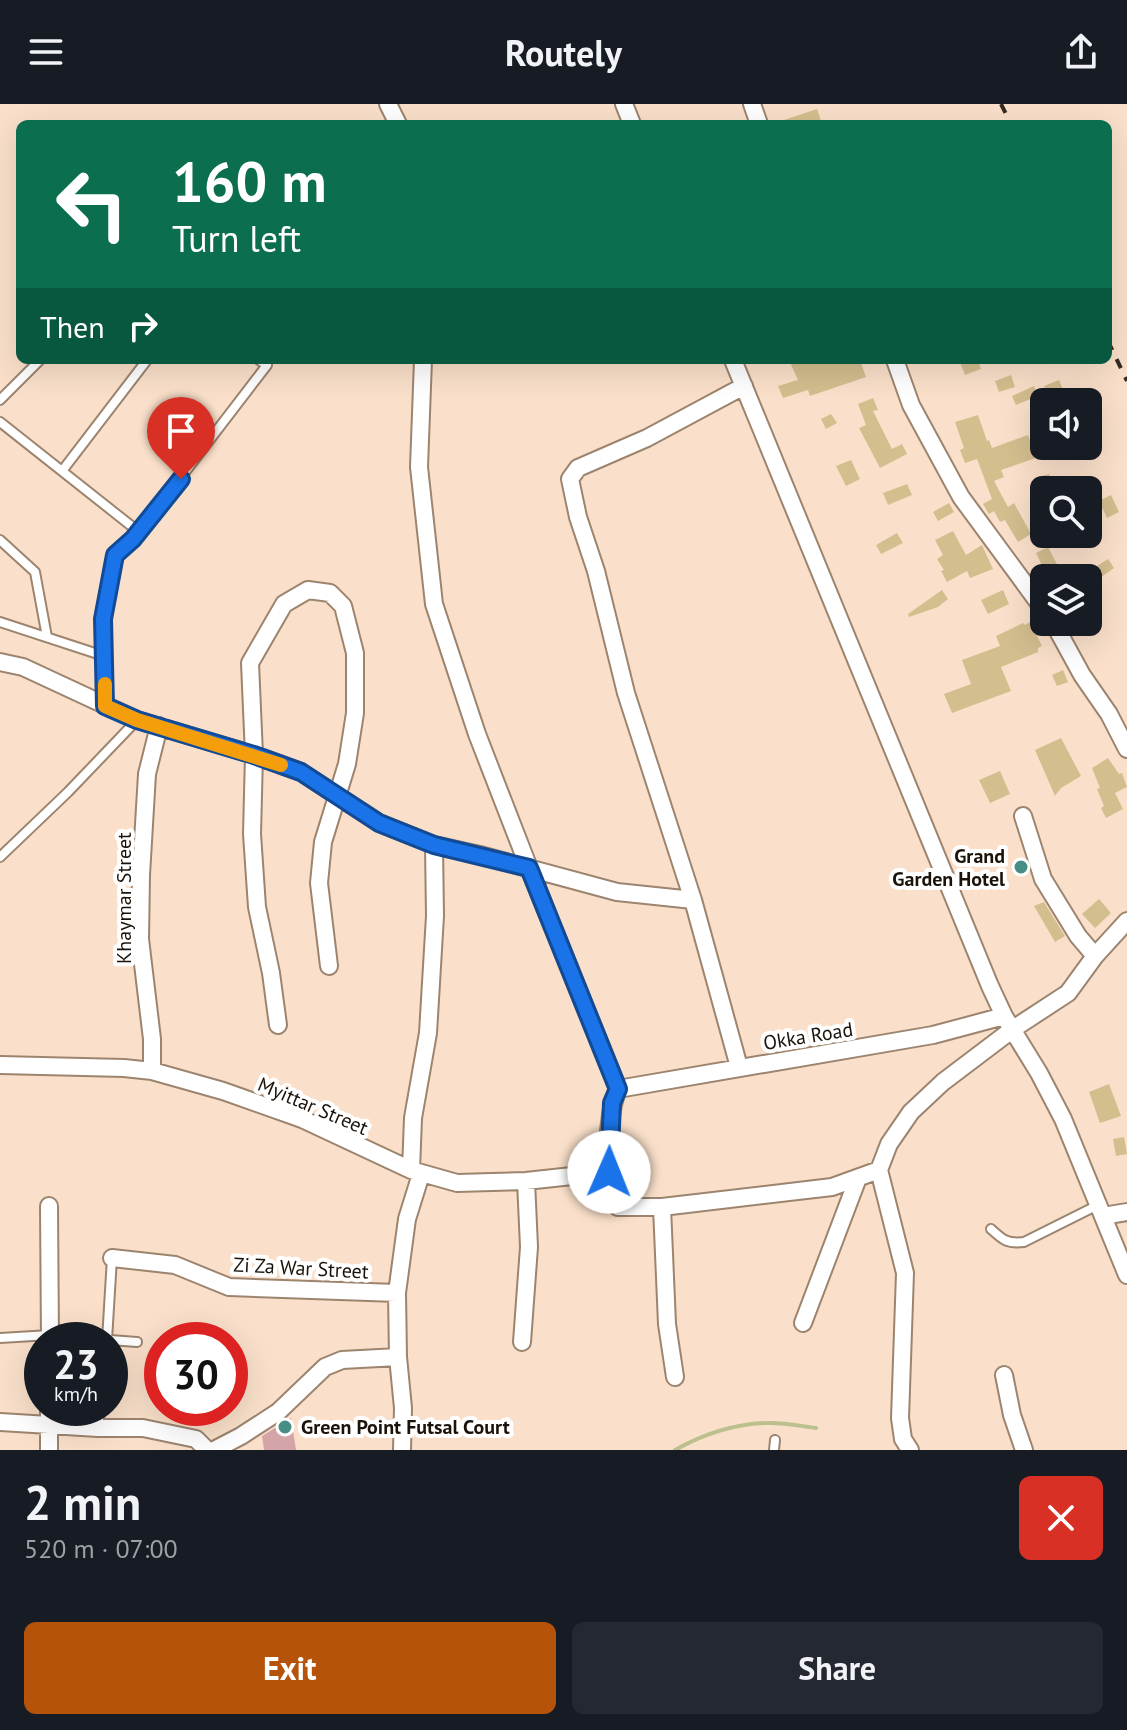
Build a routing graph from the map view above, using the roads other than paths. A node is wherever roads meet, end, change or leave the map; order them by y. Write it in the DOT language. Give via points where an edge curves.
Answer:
graph roads {
  1 [pos="36,364"];
  2 [pos="144,364"];
  3 [pos="265,364"];
  4 [pos="423,364"];
  5 [pos="735,364"];
  6 [pos="896,364"];
  7 [pos="744,386"];
  8 [pos="0,400"];
  9 [pos="0,422"];
  10 [pos="62,471"];
  11 [pos="139,532"];
  12 [pos="0,540"];
  13 [pos="1030,591"];
  14 [pos="0,622"];
  15 [pos="1061,636"];
  16 [pos="47,637"];
  17 [pos="104,656"];
  18 [pos="0,662"];
  19 [pos="105,706"];
  20 [pos="137,720"];
  21 [pos="159,726"];
  22 [pos="1127,749"];
  23 [pos="254,755"];
  24 [pos="337,795"];
  25 [pos="1023,816"];
  26 [pos="434,845"];
  27 [pos="0,857"];
  28 [pos="529,868"];
  29 [pos="693,900"];
  30 [pos="1127,921"];
  31 [pos="1095,956"];
  32 [pos="329,966"];
  33 [pos="1008,1022"];
  34 [pos="278,1025"];
  35 [pos="0,1065"];
  36 [pos="739,1067"];
  37 [pos="152,1071"];
  38 [pos="618,1089"];
  39 [pos="879,1170"];
  40 [pos="416,1172"];
  41 [pos="609,1172"];
  42 [pos="858,1178"];
  43 [pos="526,1181"];
  44 [pos="49,1206"];
  45 [pos="662,1207"];
  46 [pos="1101,1210"];
  47 [pos="1127,1212"];
  48 [pos="991,1229"];
  49 [pos="112,1258"];
  50 [pos="1127,1275"];
  51 [pos="397,1293"];
  52 [pos="50,1322"];
  53 [pos="109,1322"];
  54 [pos="803,1323"];
  55 [pos="0,1338"];
  56 [pos="24,1338"];
  57 [pos="128,1341"];
  58 [pos="137,1342"];
  59 [pos="522,1342"];
  60 [pos="398,1357"];
  61 [pos="1004,1375"];
  62 [pos="675,1377"];
  63 [pos="24,1419"];
  64 [pos="0,1422"];
  65 [pos="49,1426"];
  66 [pos="90,1426"];
  67 [pos="98,1428"];
  68 [pos="49,1450"];
  69 [pos="207,1450"];
  70 [pos="214,1450"];
  71 [pos="402,1450"];
  72 [pos="910,1450"];
  73 [pos="1024,1450"];
  1 -- 8 [label="lane"];
  2 -- 10 [label="lane"];
  3 -- 11 [label="lane"];
  4 -- 28 [label="street" via="419,467 434,604"];
  5 -- 7 [label="street"];
  6 -- 13 [label="street" via="911,405 961,497"];
  7 -- 29 [label="street" via="578,468 570,479 626,693"];
  7 -- 33 [label="street"];
  9 -- 10 [label="lane"];
  10 -- 11 [label="lane"];
  11 -- 17 [label="lane" via="115,555 103,619"];
  12 -- 16 [label="lane" via="35,572"];
  14 -- 16 [label="lane"];
  15 -- 22 [label="street"];
  16 -- 17 [label="lane"];
  17 -- 19 [label="lane"];
  18 -- 19 [label="street" via="23,667"];
  19 -- 20 [label="street"];
  20 -- 21 [label="street"];
  20 -- 27 [label="lane"];
  21 -- 23 [label="street"];
  21 -- 37 [label="street, Khaymar Street" via="147,774 140,907"];
  23 -- 24 [label="street" via="301,772"];
  23 -- 24 [label="street" via="250,663 284,604 308,590 330,593 343,606 355,653 355,713"];
  23 -- 34 [label="street" via="257,907"];
  24 -- 26 [label="street" via="379,823"];
  24 -- 32 [label="street" via="323,842 319,883"];
  25 -- 31 [label="street" via="1043,879"];
  26 -- 28 [label="street"];
  26 -- 40 [label="street" via="428,1033 413,1118"];
  28 -- 29 [label="street" via="617,892"];
  28 -- 38 [label="street"];
  29 -- 36 [label="street"];
  30 -- 31 [label="street, Okka Road"];
  31 -- 33 [label="street, Okka Road" via="1068,993"];
  33 -- 36 [label="street, Okka Road"];
  33 -- 39 [label="street" via="911,1112"];
  33 -- 46 [label="street" via="1063,1119"];
  35 -- 37 [label="street, Myittar Street"];
  36 -- 38 [label="street, Okka Road"];
  37 -- 40 [label="street, Myittar Street" via="302,1119"];
  38 -- 41 [label="street" via="612,1103"];
  39 -- 42 [label="street"];
  39 -- 72 [label="street" via="905,1273 900,1418"];
  40 -- 43 [label="street, Myittar Street" via="457,1183"];
  40 -- 51 [label="street"];
  41 -- 43 [label="street, Myittar Street"];
  41 -- 45 [label="street" via="618,1207"];
  42 -- 45 [label="street" via="832,1187"];
  42 -- 54 [label="street"];
  43 -- 59 [label="street" via="529,1247"];
  44 -- 52 [label="street"];
  45 -- 62 [label="street"];
  46 -- 47 [label="street"];
  46 -- 48 [label="lane" via="1024,1242 1012,1244"];
  46 -- 50 [label="street"];
  49 -- 51 [label="street, Zi Za War Street" via="175,1265 229,1287"];
  49 -- 53 [label="lane"];
  51 -- 60 [label="street"];
  55 -- 56 [label="lane"];
  57 -- 58 [label="lane"];
  60 -- 70 [label="street" via="342,1360 325,1367 278,1412"];
  60 -- 71 [label="street"];
  61 -- 73 [label="street"];
  63 -- 64 [label="street"];
  65 -- 68 [label="street"];
  66 -- 67 [label="street"];
  67 -- 69 [label="street" via="143,1428 196,1439"];
}
